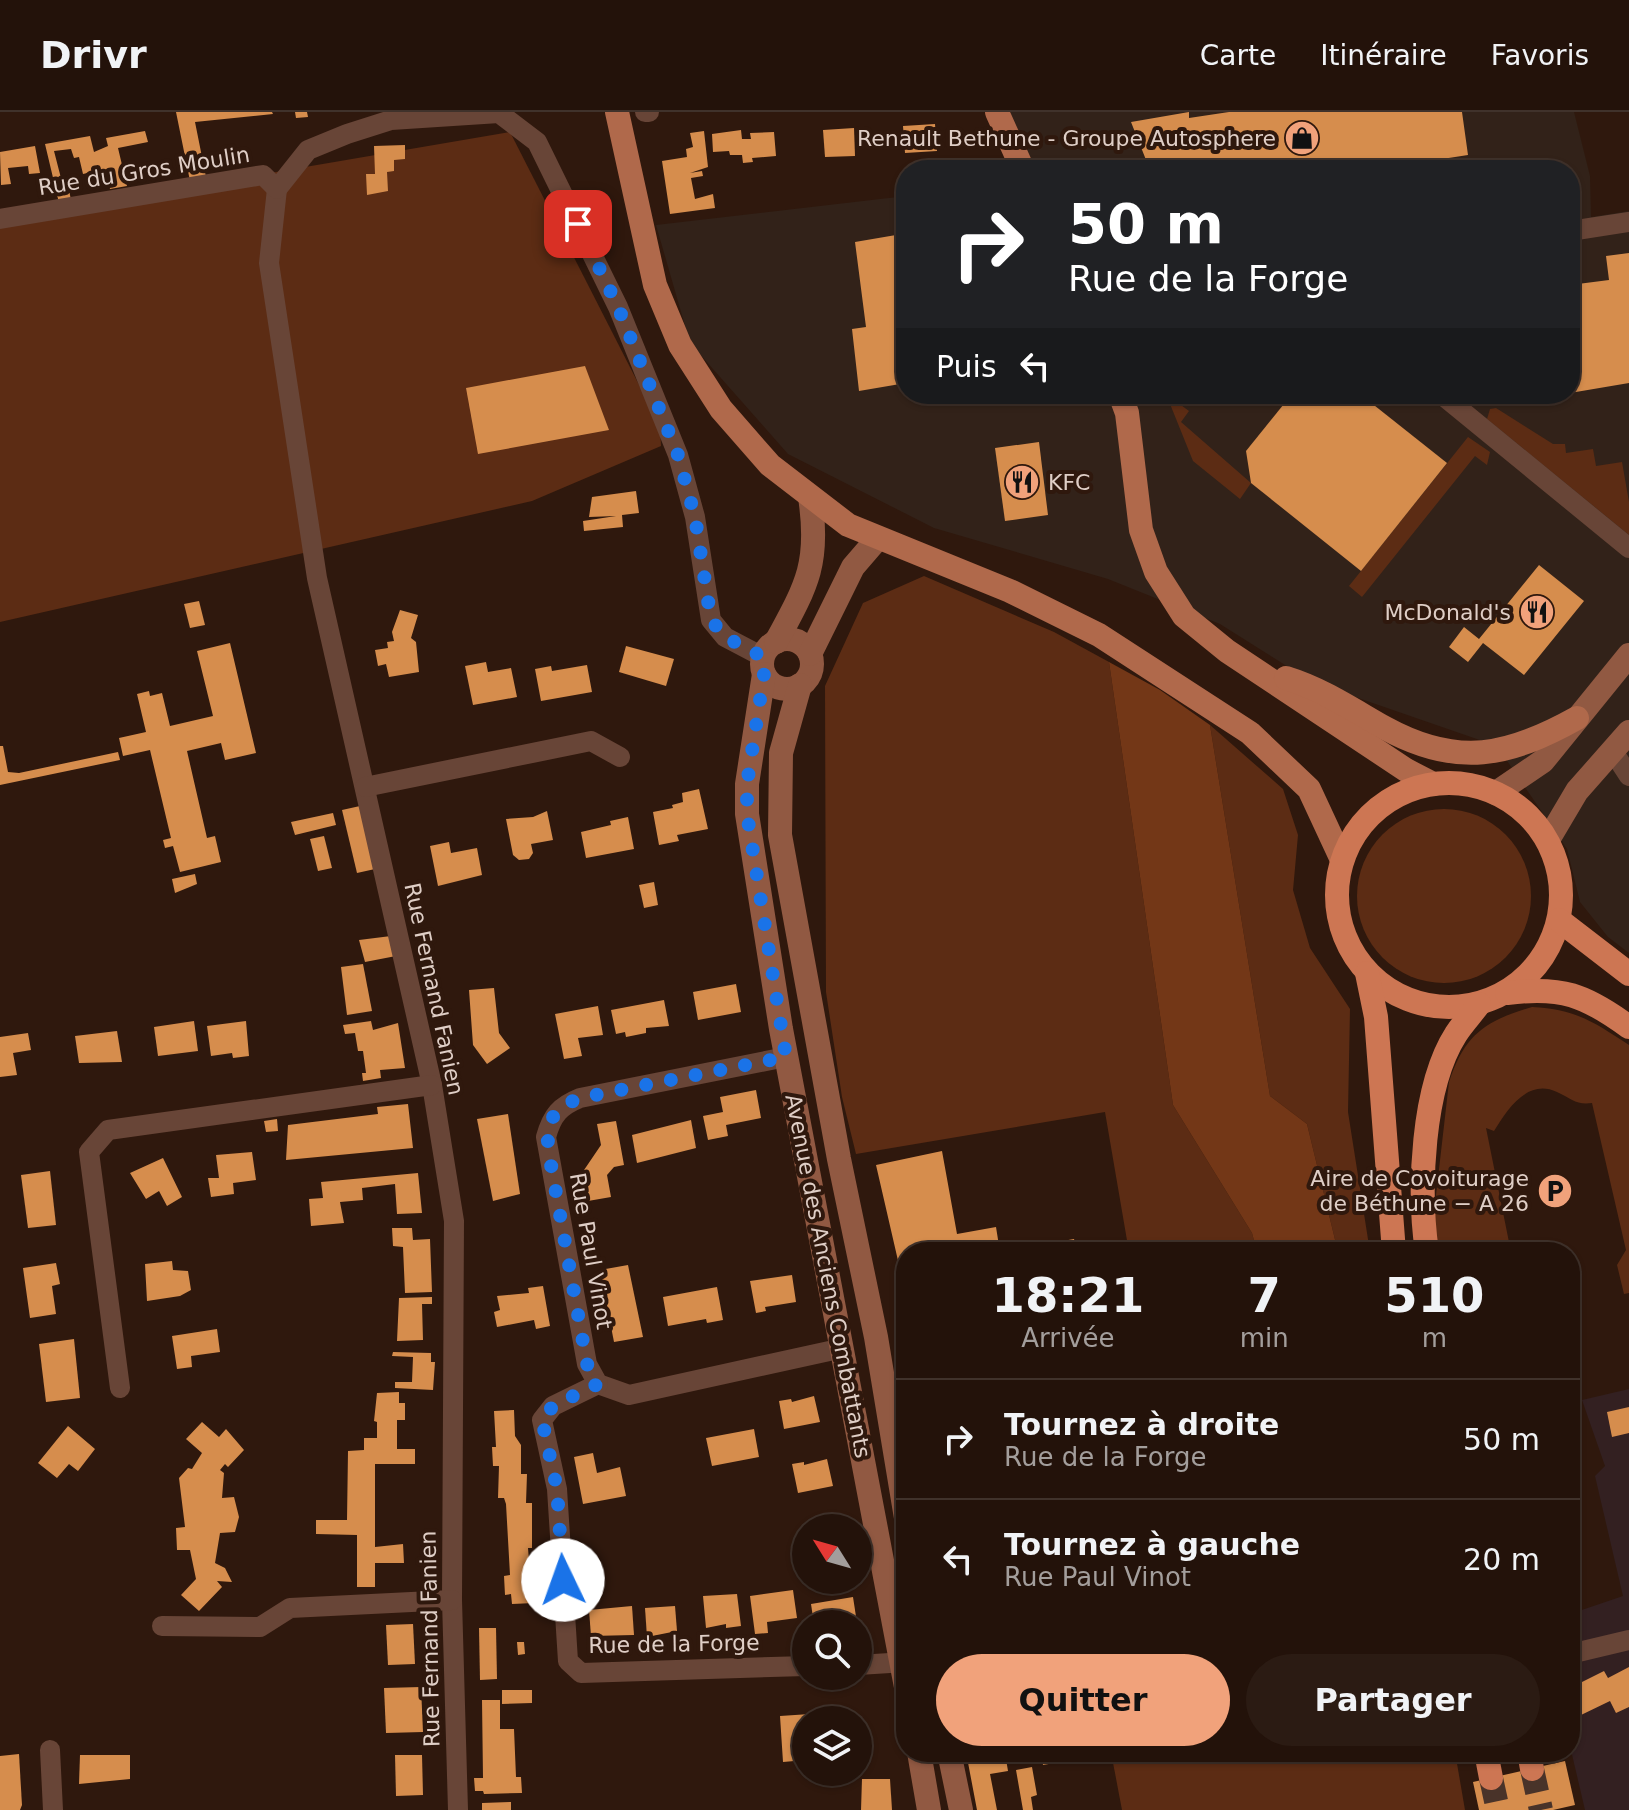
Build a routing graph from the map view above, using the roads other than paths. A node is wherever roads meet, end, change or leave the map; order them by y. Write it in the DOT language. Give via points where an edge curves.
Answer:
graph roads {
  1 [pos="617,112"];
  2 [pos="997,112"];
  3 [pos="390,116"];
  4 [pos="1019,160"];
  5 [pos="277,189"];
  6 [pos="0,219"];
  7 [pos="1629,222"];
  8 [pos="1580,229"];
  9 [pos="1124,404"];
  10 [pos="1453,404"];
  11 [pos="810,497"];
  12 [pos="878,538"];
  13 [pos="1629,548"];
  14 [pos="810,654"];
  15 [pos="1629,655"];
  16 [pos="768,658"];
  17 [pos="1250,666"];
  18 [pos="800,685"];
  19 [pos="1577,718"];
  20 [pos="1629,732"];
  21 [pos="1612,750"];
  22 [pos="620,757"];
  23 [pos="1629,776"];
  24 [pos="1433,784"];
  25 [pos="365,787"];
  26 [pos="1496,793"];
  27 [pos="1548,840"];
  28 [pos="1342,860"];
  29 [pos="1559,920"];
  30 [pos="1367,973"];
  31 [pos="1629,974"];
  32 [pos="1507,993"];
  33 [pos="1479,1004"];
  34 [pos="1629,1027"];
  35 [pos="786,1057"];
  36 [pos="432,1085"];
  37 [pos="1392,1242"];
  38 [pos="1426,1242"];
  39 [pos="843,1348"];
  40 [pos="598,1384"];
  41 [pos="120,1388"];
  42 [pos="896,1458"];
  43 [pos="452,1600"];
  44 [pos="896,1621"];
  45 [pos="162,1626"];
  46 [pos="1629,1640"];
  47 [pos="1580,1652"];
  48 [pos="896,1663"];
  49 [pos="872,1664"];
  50 [pos="792,1666"];
  51 [pos="50,1750"];
  52 [pos="921,1762"];
  53 [pos="951,1762"];
  54 [pos="1488,1762"];
  55 [pos="1491,1778"];
  56 [pos="53,1810"];
  57 [pos="458,1810"];
  58 [pos="929,1810"];
  59 [pos="961,1810"];
  1 -- 11 [label="main road" via="655,285 680,345 721,409 770,465"];
  2 -- 4 [label="main road"];
  3 -- 5 [label="street" via="308,150"];
  3 -- 16 [label="street" via="499,113 537,142 618,307 678,455 695,517 711,620 725,637"];
  5 -- 6 [label="street, Rue du Gros Moulin" via="263,175"];
  5 -- 25 [label="street, Rue Fernand Fanien" via="269,263 317,578"];
  7 -- 8 [label="street"];
  9 -- 17 [label="main road" via="1141,530 1156,572 1184,616"];
  10 -- 13 [label="street"];
  11 -- 12 [label="main road" via="848,525"];
  11 -- 16 [label="street, Avenue des Anciens Combattants" via="813,563"];
  12 -- 14 [label="street" via="853,567"];
  12 -- 28 [label="main road" via="1010,591 1099,635 1250,733 1309,789"];
  14 -- 16 [label="street" via="795,640"];
  14 -- 18 [label="street" via="810,672"];
  15 -- 19 [label="street"];
  16 -- 18 [label="street" via="782,689"];
  16 -- 35 [label="street, Avenue des Anciens Combattants" via="747,784 747,814"];
  17 -- 19 [label="main road" via="1304,683 1389,730 1438,748 1495,753 1532,742"];
  17 -- 24 [label="main road"];
  18 -- 42 [label="street, Avenue des Anciens Combattants" via="781,753 780,835"];
  19 -- 26 [label="street" via="1543,761"];
  20 -- 21 [label="street"];
  21 -- 23 [label="street"];
  21 -- 27 [label="street" via="1560,815"];
  22 -- 25 [label="street" via="591,741"];
  24 -- 26 [label="highway" via="1462,783"];
  24 -- 28 [label="highway" via="1401,794 1374,811"];
  25 -- 36 [label="street, Rue Fernand Fanien"];
  26 -- 27 [label="highway" via="1528,814"];
  27 -- 29 [label="highway" via="1562,893"];
  28 -- 30 [label="highway" via="1339,920"];
  29 -- 31 [label="highway"];
  29 -- 32 [label="highway" via="1549,949"];
  30 -- 33 [label="highway" via="1391,993 1419,1004"];
  30 -- 37 [label="highway" via="1376,1017"];
  32 -- 33 [label="highway"];
  32 -- 34 [label="highway" via="1560,990 1586,999"];
  33 -- 38 [label="highway" via="1456,1034 1431,1106 1423,1182"];
  35 -- 39 [label="street, Avenue des Anciens Combattants"];
  35 -- 40 [label="street, Rue Paul Vinot" via="580,1098 563,1105 551,1120 546,1137 587,1364"];
  36 -- 41 [label="street" via="108,1130 89,1152"];
  36 -- 43 [label="street, Rue Fernand Fanien" via="454,1221"];
  39 -- 40 [label="street" via="629,1395"];
  39 -- 44 [label="street, Avenue des Anciens Combattants"];
  40 -- 50 [label="street, Rue de la Forge" via="553,1406 542,1420 557,1489 568,1661 581,1673"];
  43 -- 45 [label="street" via="290,1608 260,1627"];
  43 -- 57 [label="street, Rue Fernand Fanien"];
  46 -- 47 [label="street"];
  48 -- 49 [label="street"];
  51 -- 56 [label="street"];
  52 -- 58 [label="street"];
  53 -- 59 [label="street"];
  54 -- 55 [label="highway"];
}
